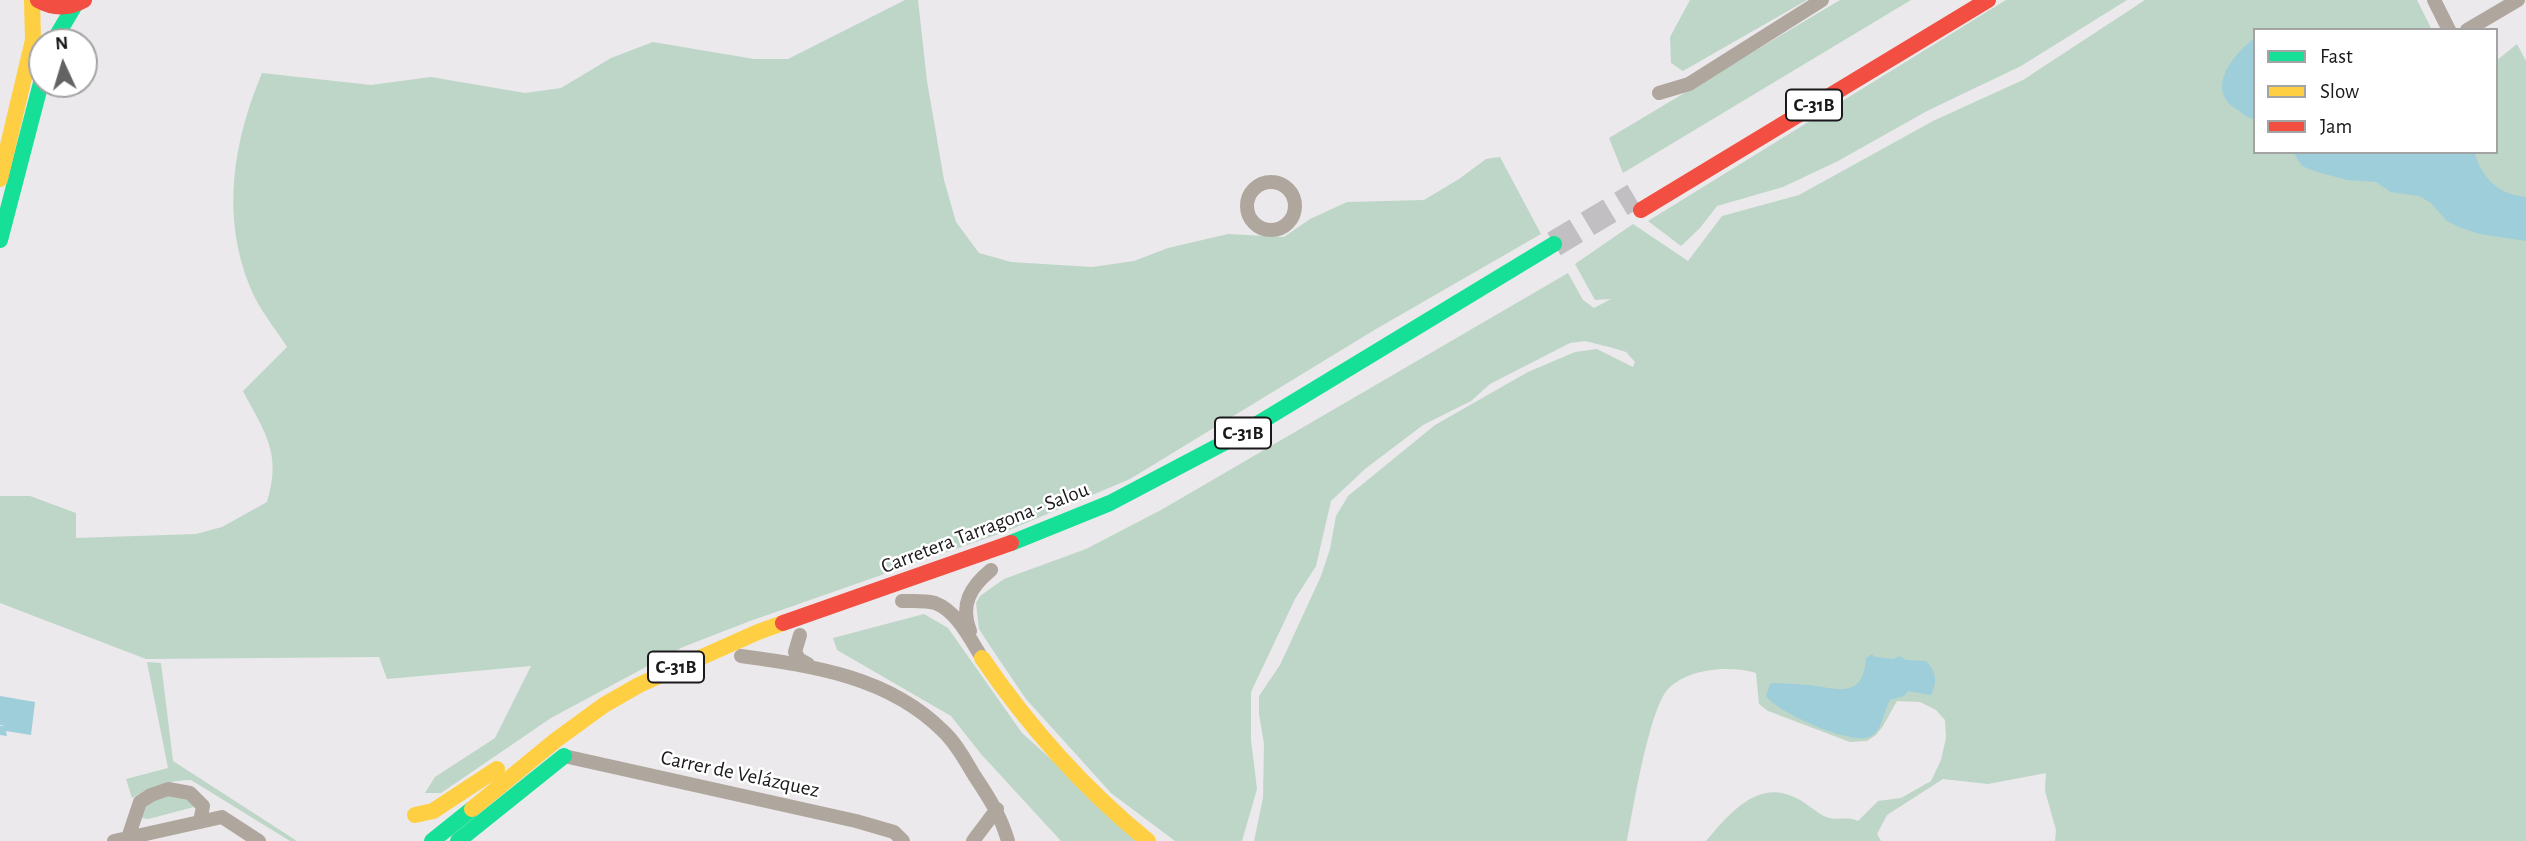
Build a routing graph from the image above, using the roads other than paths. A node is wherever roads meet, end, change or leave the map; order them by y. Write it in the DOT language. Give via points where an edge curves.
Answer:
graph roads {
  1 [pos="32,0"];
  2 [pos="38,0"];
  3 [pos="1822,0"];
  4 [pos="1988,0"];
  5 [pos="2434,0"];
  6 [pos="2518,0"];
  7 [pos="79,3"];
  8 [pos="62,28"];
  9 [pos="2448,28"];
  10 [pos="2470,28"];
  11 [pos="1659,93"];
  12 [pos="37,98"];
  13 [pos="1765,116"];
  14 [pos="0,180"];
  15 [pos="0,240"];
  16 [pos="1202,473"];
  17 [pos="996,568"];
  18 [pos="965,579"];
  19 [pos="940,587"];
  20 [pos="895,603"];
  21 [pos="807,633"];
  22 [pos="741,656"];
  23 [pos="982,657"];
  24 [pos="809,665"];
  25 [pos="639,685"];
  26 [pos="668,689"];
  27 [pos="583,741"];
  28 [pos="564,756"];
  29 [pos="997,809"];
  30 [pos="415,815"];
  31 [pos="200,822"];
  32 [pos="121,839"];
  33 [pos="259,841"];
  34 [pos="432,841"];
  35 [pos="458,841"];
  36 [pos="904,841"];
  37 [pos="973,841"];
  38 [pos="1008,841"];
  39 [pos="1148,841"];
  1 -- 14 [label="main road" via="33,40"];
  2 -- 7 [label="main road" via="54,7"];
  3 -- 11 [label="street" via="1689,84"];
  4 -- 13 [label="main road, C-31B" via="1637,203"];
  5 -- 9 [label="street"];
  6 -- 10 [label="street"];
  7 -- 8 [label="main road"];
  12 -- 15 [label="main road"];
  16 -- 25 [label="main road, Carretera Tarragona - Salou / C-31B" via="1558,251 1239,435 1110,503 983,554 758,632"];
  17 -- 18 [label="main road, Carretera Tarragona - Salou"];
  17 -- 23 [label="street" via="974,586 965,603 967,623"];
  19 -- 20 [label="main road, Carretera Tarragona - Salou"];
  20 -- 23 [label="street" via="937,604 957,619"];
  21 -- 22 [label="main road, C-31B"];
  21 -- 24 [label="street" via="795,652"];
  22 -- 24 [label="street"];
  22 -- 26 [label="main road, C-31B"];
  23 -- 39 [label="main road" via="1051,749 1112,813"];
  24 -- 29 [label="street" via="876,686 919,710 945,732"];
  25 -- 30 [label="main road" via="601,700 433,811"];
  25 -- 34 [label="main road, Carretera Tarragona - Salou / C-31B" via="556,740"];
  27 -- 28 [label="main road"];
  28 -- 35 [label="main road"];
  28 -- 36 [label="street, Carrer de Velázquez" via="856,821 894,832"];
  29 -- 37 [label="street"];
  29 -- 38 [label="street"];
  31 -- 32 [label="street"];
  31 -- 32 [label="street" via="203,807 190,793 168,789 140,802"];
  31 -- 33 [label="street" via="222,817"];
}
